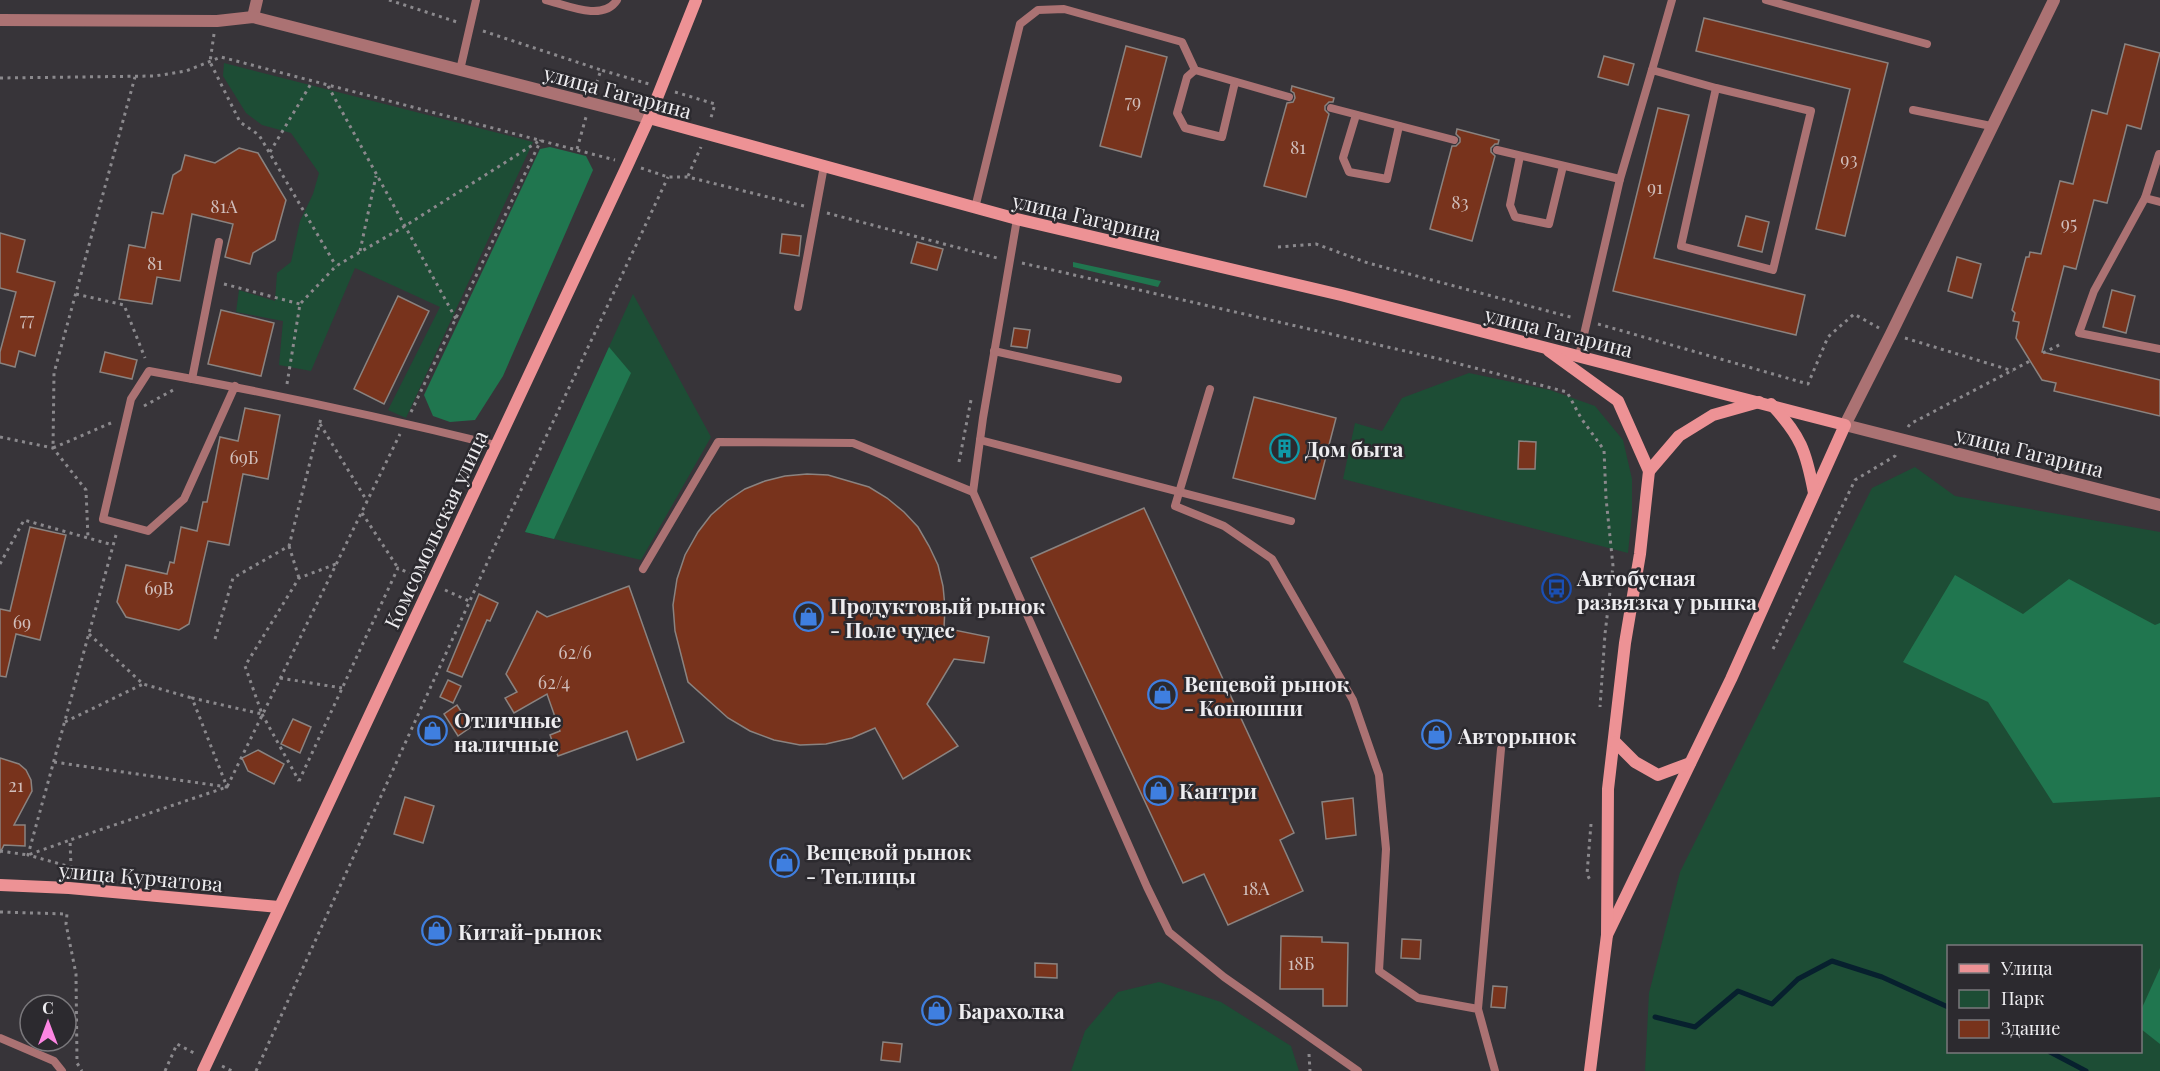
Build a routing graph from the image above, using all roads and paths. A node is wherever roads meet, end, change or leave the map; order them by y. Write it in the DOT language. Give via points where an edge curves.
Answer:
graph roads {
  1 [pos="257,0"];
  2 [pos="389,0"];
  3 [pos="476,0"];
  4 [pos="546,0"];
  5 [pos="617,0"];
  6 [pos="696,0"];
  7 [pos="1672,0"];
  8 [pos="1766,0"];
  9 [pos="2054,0"];
  10 [pos="253,17"];
  11 [pos="0,20"];
  12 [pos="217,21"];
  13 [pos="470,26"];
  14 [pos="1927,44"];
  15 [pos="210,62"];
  16 [pos="460,70"];
  17 [pos="601,70"];
  18 [pos="1195,70"];
  19 [pos="1652,70"];
  20 [pos="135,76"];
  21 [pos="0,78"];
  22 [pos="312,82"];
  23 [pos="1235,82"];
  24 [pos="328,86"];
  25 [pos="1716,88"];
  26 [pos="1289,97"];
  27 [pos="1331,108"];
  28 [pos="1913,110"];
  29 [pos="1356,115"];
  30 [pos="649,118"];
  31 [pos="1399,126"];
  32 [pos="1991,126"];
  33 [pos="541,140"];
  34 [pos="1454,140"];
  35 [pos="1497,150"];
  36 [pos="270,153"];
  37 [pos="2159,154"];
  38 [pos="1520,156"];
  39 [pos="628,164"];
  40 [pos="824,166"];
  41 [pos="1563,166"];
  42 [pos="376,174"];
  43 [pos="668,177"];
  44 [pos="1620,179"];
  45 [pos="2145,198"];
  46 [pos="2160,202"];
  47 [pos="975,208"];
  48 [pos="816,210"];
  49 [pos="1017,219"];
  50 [pos="405,226"];
  51 [pos="219,242"];
  52 [pos="1278,247"];
  53 [pos="359,252"];
  54 [pos="997,257"];
  55 [pos="1009,260"];
  56 [pos="336,266"];
  57 [pos="995,268"];
  58 [pos="212,281"];
  59 [pos="76,294"];
  60 [pos="300,304"];
  61 [pos="798,307"];
  62 [pos="456,318"];
  63 [pos="1587,321"];
  64 [pos="1891,334"];
  65 [pos="2063,343"];
  66 [pos="1546,348"];
  67 [pos="2160,349"];
  68 [pos="994,351"];
  69 [pos="2043,353"];
  70 [pos="1579,356"];
  71 [pos="2030,361"];
  72 [pos="2013,370"];
  73 [pos="149,371"];
  74 [pos="192,379"];
  75 [pos="1118,379"];
  76 [pos="235,386"];
  77 [pos="1210,389"];
  78 [pos="972,394"];
  79 [pos="285,396"];
  80 [pos="1766,403"];
  81 [pos="324,405"];
  82 [pos="406,423"];
  83 [pos="320,424"];
  84 [pos="1845,425"];
  85 [pos="53,430"];
  86 [pos="0,437"];
  87 [pos="1903,438"];
  88 [pos="980,440"];
  89 [pos="495,445"];
  90 [pos="959,462"];
  91 [pos="1649,471"];
  92 [pos="973,492"];
  93 [pos="1179,492"];
  94 [pos="1814,493"];
  95 [pos="367,501"];
  96 [pos="2160,505"];
  97 [pos="362,513"];
  98 [pos="1291,521"];
  99 [pos="119,524"];
  100 [pos="88,538"];
  101 [pos="114,545"];
  102 [pos="289,546"];
  103 [pos="0,564"];
  104 [pos="336,564"];
  105 [pos="398,568"];
  106 [pos="643,569"];
  107 [pos="298,578"];
  108 [pos="432,584"];
  109 [pos="470,601"];
  110 [pos="89,634"];
  111 [pos="215,639"];
  112 [pos="1773,649"];
  113 [pos="280,678"];
  114 [pos="143,684"];
  115 [pos="342,688"];
  116 [pos="192,698"];
  117 [pos="262,714"];
  118 [pos="1600,715"];
  119 [pos="65,722"];
  120 [pos="1615,742"];
  121 [pos="1501,749"];
  122 [pos="54,762"];
  123 [pos="1690,763"];
  124 [pos="227,787"];
  125 [pos="1592,817"];
  126 [pos="70,840"];
  127 [pos="0,851"];
  128 [pos="28,855"];
  129 [pos="0,885"];
  130 [pos="1594,886"];
  131 [pos="279,907"];
  132 [pos="0,912"];
  133 [pos="1607,935"];
  134 [pos="1478,1009"];
  135 [pos="0,1038"];
  136 [pos="62,1071"];
  137 [pos="82,1071"];
  138 [pos="203,1071"];
  139 [pos="256,1071"];
  140 [pos="1358,1071"];
  141 [pos="1495,1071"];
  142 [pos="1590,1071"];
  1 -- 10 [label="street"];
  2 -- 13 [label="path"];
  3 -- 13 [label="lane"];
  4 -- 5 [label="lane" via="588,10 602,10"];
  6 -- 30 [label="main road, Комсомольская улица"];
  7 -- 19 [label="lane"];
  8 -- 14 [label="lane"];
  9 -- 32 [label="street"];
  10 -- 12 [label="street, улица Гагарина"];
  10 -- 16 [label="street, улица Гагарина"];
  11 -- 12 [label="street, улица Гагарина"];
  12 -- 15 [label="path"];
  13 -- 16 [label="lane"];
  13 -- 17 [label="path"];
  15 -- 20 [label="path" via="186,71"];
  15 -- 22 [label="path" via="221,57"];
  15 -- 36 [label="path" via="240,122 259,135"];
  16 -- 30 [label="street, улица Гагарина"];
  18 -- 23 [label="lane"];
  18 -- 23 [label="lane" via="1187,76 1177,113 1185,128 1222,137"];
  18 -- 47 [label="lane" via="1182,42 1064,9 1038,10 1020,24"];
  19 -- 25 [label="lane"];
  19 -- 44 [label="lane"];
  20 -- 21 [label="path"];
  20 -- 59 [label="path"];
  22 -- 24 [label="path"];
  22 -- 36 [label="path"];
  23 -- 26 [label="lane"];
  24 -- 33 [label="path"];
  24 -- 42 [label="path"];
  25 -- 25 [label="lane" via="1682,246 1773,270 1811,111"];
  27 -- 29 [label="lane"];
  28 -- 32 [label="lane"];
  29 -- 31 [label="lane"];
  29 -- 31 [label="lane" via="1343,158 1349,172 1388,179"];
  30 -- 39 [label="main road, Комсомольская улица"];
  30 -- 40 [label="main road, улица Гагарина"];
  31 -- 34 [label="lane"];
  32 -- 64 [label="street"];
  33 -- 39 [label="path"];
  33 -- 50 [label="path"];
  33 -- 62 [label="path"];
  35 -- 38 [label="lane"];
  36 -- 56 [label="path"];
  37 -- 45 [label="lane"];
  38 -- 41 [label="lane"];
  38 -- 41 [label="lane" via="1510,205 1515,217 1549,224"];
  39 -- 43 [label="path"];
  39 -- 89 [label="main road, Комсомольская улица"];
  40 -- 47 [label="main road, улица Гагарина"];
  40 -- 48 [label="lane"];
  41 -- 44 [label="lane"];
  42 -- 50 [label="path"];
  42 -- 53 [label="path"];
  43 -- 48 [label="path" via="688,177"];
  43 -- 109 [label="path"];
  44 -- 63 [label="lane"];
  45 -- 46 [label="lane"];
  45 -- 67 [label="lane" via="2094,291 2079,333"];
  47 -- 49 [label="main road, улица Гагарина"];
  48 -- 54 [label="path"];
  48 -- 61 [label="lane"];
  49 -- 55 [label="lane"];
  49 -- 66 [label="main road, улица Гагарина"];
  50 -- 53 [label="path"];
  50 -- 62 [label="path"];
  51 -- 58 [label="lane"];
  52 -- 63 [label="path" via="1316,244 1368,263"];
  53 -- 56 [label="path"];
  54 -- 55 [label="path"];
  54 -- 57 [label="path"];
  55 -- 68 [label="lane"];
  55 -- 118 [label="path" via="1568,392 1604,450 1613,566"];
  56 -- 60 [label="path"];
  58 -- 60 [label="path"];
  58 -- 74 [label="lane"];
  59 -- 73 [label="path" via="124,305"];
  59 -- 85 [label="path" via="54,373"];
  60 -- 79 [label="path"];
  62 -- 82 [label="path"];
  63 -- 64 [label="path" via="1808,384 1828,337 1854,314"];
  63 -- 70 [label="lane"];
  64 -- 72 [label="path"];
  64 -- 84 [label="street"];
  65 -- 69 [label="path"];
  66 -- 70 [label="main road, улица Гагарина"];
  66 -- 91 [label="main road" via="1618,401"];
  68 -- 75 [label="lane"];
  68 -- 88 [label="lane"];
  70 -- 80 [label="main road, улица Гагарина"];
  71 -- 72 [label="path"];
  72 -- 87 [label="path" via="1910,424"];
  73 -- 74 [label="lane"];
  73 -- 99 [label="lane" via="130,399 103,519"];
  74 -- 76 [label="lane"];
  76 -- 79 [label="lane"];
  76 -- 99 [label="lane" via="184,500 148,531"];
  77 -- 93 [label="lane"];
  78 -- 90 [label="path"];
  79 -- 81 [label="lane"];
  80 -- 84 [label="main road, улица Гагарина"];
  80 -- 91 [label="main road" via="1713,415 1679,436"];
  80 -- 94 [label="main road" via="1791,426 1807,457"];
  81 -- 82 [label="lane"];
  81 -- 83 [label="path"];
  82 -- 89 [label="lane"];
  82 -- 95 [label="path"];
  83 -- 95 [label="path"];
  83 -- 102 [label="path"];
  84 -- 87 [label="street, улица Гагарина"];
  84 -- 94 [label="main road"];
  86 -- 100 [label="path" via="53,448 86,490"];
  87 -- 96 [label="street, улица Гагарина"];
  87 -- 112 [label="path" via="1895,456 1855,480"];
  88 -- 92 [label="lane"];
  88 -- 93 [label="lane"];
  89 -- 108 [label="main road, Комсомольская улица"];
  91 -- 120 [label="main road"];
  92 -- 106 [label="lane" via="853,443 718,442"];
  92 -- 140 [label="lane" via="1169,932 1224,977"];
  93 -- 98 [label="lane"];
  93 -- 134 [label="lane" via="1176,506 1224,526 1272,559 1353,700 1379,775 1386,849 1379,971 1418,998"];
  94 -- 123 [label="main road"];
  95 -- 97 [label="path"];
  97 -- 104 [label="path"];
  97 -- 105 [label="path"];
  99 -- 101 [label="path"];
  100 -- 101 [label="path"];
  100 -- 103 [label="path" via="24,520"];
  101 -- 110 [label="path"];
  102 -- 107 [label="path"];
  102 -- 111 [label="path" via="232,578"];
  104 -- 107 [label="path"];
  104 -- 113 [label="path"];
  105 -- 108 [label="path"];
  105 -- 115 [label="path"];
  107 -- 117 [label="path" via="244,666"];
  108 -- 109 [label="path"];
  108 -- 131 [label="main road, Комсомольская улица"];
  109 -- 139 [label="path"];
  110 -- 114 [label="path"];
  110 -- 119 [label="path"];
  113 -- 115 [label="path"];
  113 -- 117 [label="path"];
  114 -- 116 [label="path"];
  114 -- 119 [label="path"];
  115 -- 117 [label="path" via="299,781"];
  116 -- 117 [label="path"];
  116 -- 124 [label="path"];
  117 -- 124 [label="path"];
  119 -- 122 [label="path"];
  120 -- 123 [label="main road" via="1635,762 1658,775"];
  120 -- 133 [label="main road" via="1608,789"];
  121 -- 134 [label="lane"];
  122 -- 124 [label="path"];
  122 -- 128 [label="path"];
  123 -- 133 [label="main road"];
  124 -- 126 [label="path"];
  125 -- 130 [label="path" via="1587,874"];
  126 -- 128 [label="path"];
  126 -- 128 [label="path" via="71,867"];
  127 -- 128 [label="path"];
  129 -- 131 [label="main road, улица Курчатова"];
  131 -- 138 [label="main road, Комсомольская улица"];
  132 -- 137 [label="path" via="67,914 76,974 77,1062"];
  133 -- 142 [label="main road"];
  134 -- 141 [label="lane"];
  135 -- 136 [label="lane" via="54,1061"];
}
